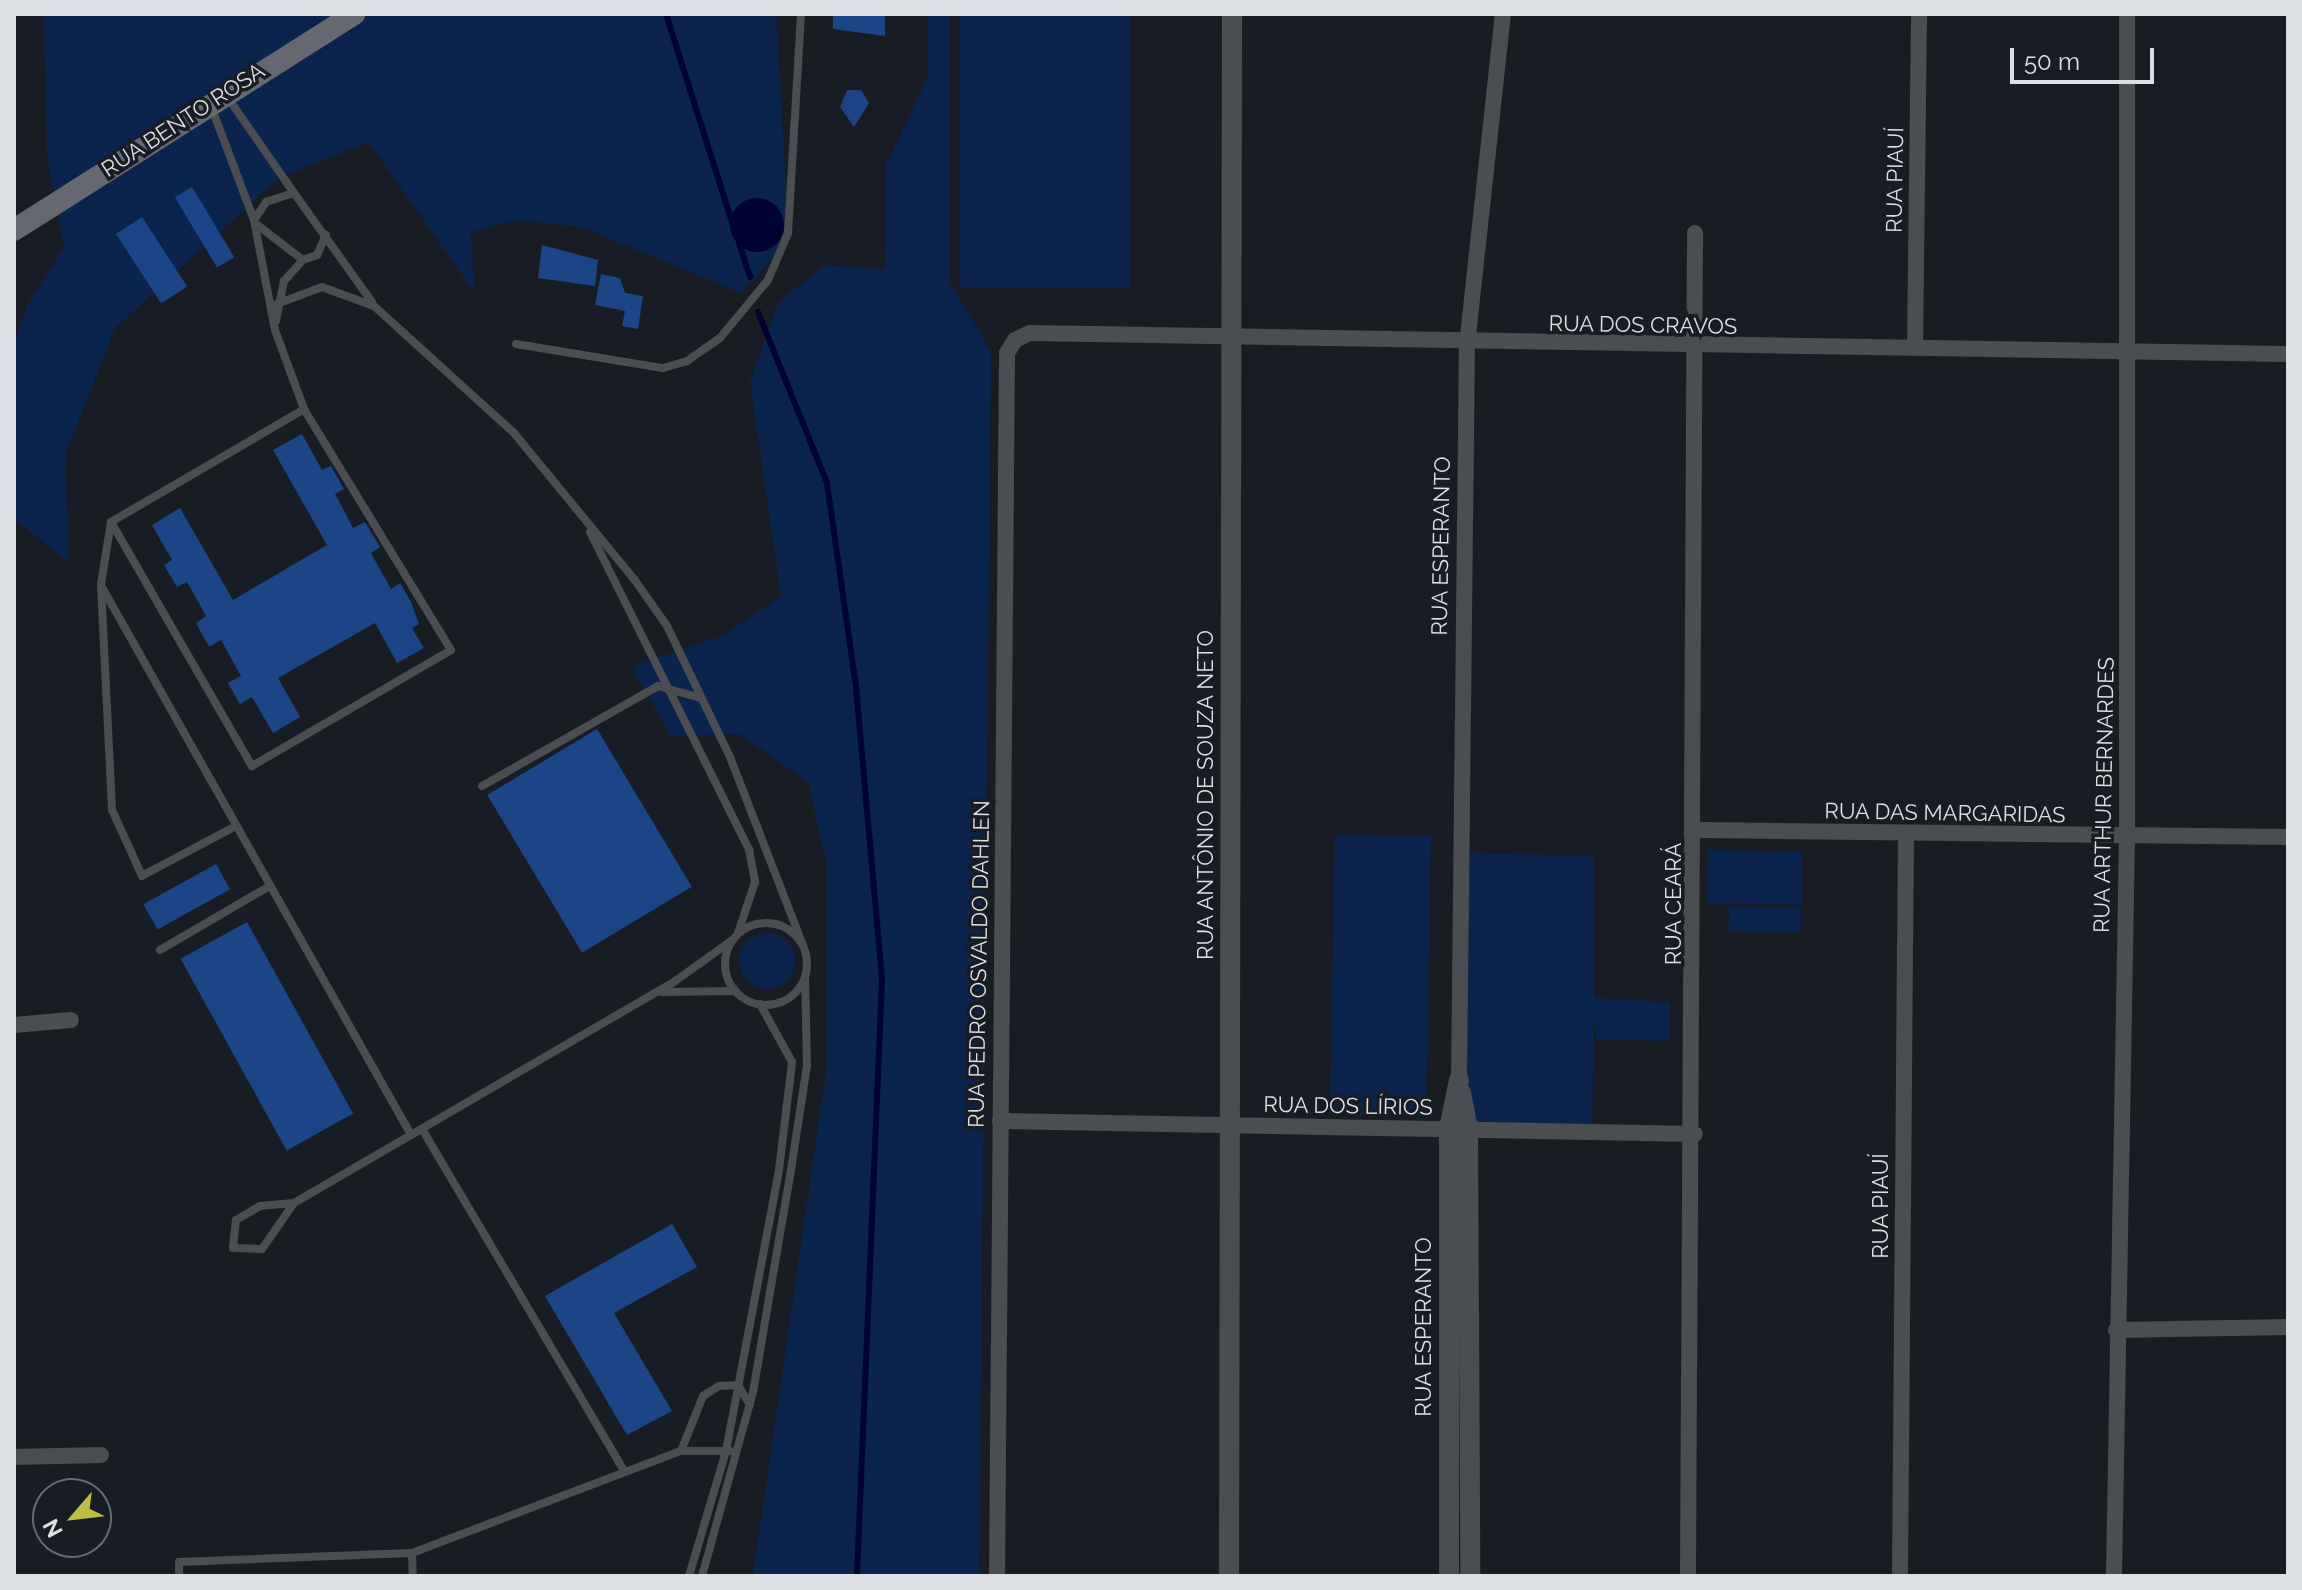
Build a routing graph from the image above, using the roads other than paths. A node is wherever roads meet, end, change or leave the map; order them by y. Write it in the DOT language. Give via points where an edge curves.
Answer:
graph roads {
  1 [pos="354,14"];
  2 [pos="801,14"];
  3 [pos="1232,14"];
  4 [pos="1503,14"];
  5 [pos="1919,14"];
  6 [pos="2127,14"];
  7 [pos="216,97"];
  8 [pos="294,193"];
  9 [pos="254,220"];
  10 [pos="14,230"];
  11 [pos="1695,233"];
  12 [pos="326,235"];
  13 [pos="303,260"];
  14 [pos="277,304"];
  15 [pos="374,306"];
  16 [pos="275,330"];
  17 [pos="1230,338"];
  18 [pos="516,344"];
  19 [pos="1467,345"];
  20 [pos="1915,346"];
  21 [pos="2128,349"];
  22 [pos="1694,350"];
  23 [pos="1007,353"];
  24 [pos="2288,354"];
  25 [pos="304,409"];
  26 [pos="580,514"];
  27 [pos="111,522"];
  28 [pos="101,584"];
  29 [pos="673,686"];
  30 [pos="702,698"];
  31 [pos="482,786"];
  32 [pos="234,827"];
  33 [pos="1697,830"];
  34 [pos="1906,835"];
  35 [pos="2288,837"];
  36 [pos="2127,838"];
  37 [pos="268,887"];
  38 [pos="738,933"];
  39 [pos="731,941"];
  40 [pos="803,945"];
  41 [pos="160,950"];
  42 [pos="805,977"];
  43 [pos="735,991"];
  44 [pos="657,992"];
  45 [pos="760,1004"];
  46 [pos="71,1020"];
  47 [pos="14,1025"];
  48 [pos="1459,1080"];
  49 [pos="1000,1121"];
  50 [pos="1230,1127"];
  51 [pos="422,1129"];
  52 [pos="1458,1129"];
  53 [pos="1695,1134"];
  54 [pos="411,1135"];
  55 [pos="294,1203"];
  56 [pos="2288,1327"];
  57 [pos="2116,1330"];
  58 [pos="1457,1365"];
  59 [pos="738,1385"];
  60 [pos="750,1406"];
  61 [pos="681,1451"];
  62 [pos="731,1451"];
  63 [pos="101,1455"];
  64 [pos="14,1457"];
  65 [pos="624,1470"];
  66 [pos="412,1553"];
  67 [pos="179,1576"];
  68 [pos="413,1576"];
  69 [pos="689,1576"];
  70 [pos="702,1576"];
  71 [pos="997,1576"];
  72 [pos="1229,1576"];
  73 [pos="1449,1576"];
  74 [pos="1470,1576"];
  75 [pos="1688,1576"];
  76 [pos="1900,1576"];
  77 [pos="2114,1576"];
  1 -- 7 [label="main road, RUA BENTO ROSA"];
  2 -- 18 [label="lane" via="788,233 768,280 720,338 687,361 663,368"];
  3 -- 17 [label="street, RUA ANTÔNIO DE SOUZA NETO"];
  4 -- 19 [label="street, RUA ESPERANTO"];
  5 -- 20 [label="street, RUA PIAUÍ"];
  6 -- 21 [label="street, RUA ARTHUR BERNARDES"];
  7 -- 8 [label="lane"];
  7 -- 9 [label="lane"];
  7 -- 10 [label="main road, RUA BENTO ROSA"];
  8 -- 9 [label="lane" via="266,202"];
  8 -- 12 [label="lane"];
  9 -- 13 [label="lane" via="271,242"];
  9 -- 16 [label="lane"];
  11 -- 22 [label="street, RUA CEARÁ"];
  12 -- 13 [label="lane" via="317,255"];
  12 -- 15 [label="lane"];
  13 -- 14 [label="lane" via="284,281"];
  14 -- 15 [label="lane" via="322,287"];
  14 -- 16 [label="lane"];
  15 -- 26 [label="lane" via="503,422"];
  16 -- 25 [label="lane"];
  17 -- 19 [label="street, RUA DOS CRAVOS"];
  17 -- 23 [label="street, RUA DOS CRAVOS" via="1030,333"];
  17 -- 50 [label="street, RUA ANTÔNIO DE SOUZA NETO"];
  19 -- 22 [label="street, RUA DOS CRAVOS"];
  19 -- 48 [label="street, RUA ESPERANTO"];
  20 -- 21 [label="street, RUA DOS CRAVOS"];
  20 -- 22 [label="street, RUA DOS CRAVOS"];
  21 -- 24 [label="street, RUA DOS CRAVOS"];
  21 -- 36 [label="street, RUA ARTHUR BERNARDES"];
  22 -- 33 [label="street, RUA CEARÁ"];
  23 -- 49 [label="street, RUA PEDRO OSVALDO DAHLEN"];
  25 -- 27 [label="lane"];
  25 -- 27 [label="lane" via="451,650 425,666 252,766"];
  26 -- 29 [label="lane"];
  26 -- 30 [label="lane" via="667,626"];
  27 -- 28 [label="lane"];
  28 -- 32 [label="lane"];
  28 -- 32 [label="lane" via="112,810 142,876"];
  29 -- 30 [label="lane"];
  29 -- 31 [label="lane" via="658,686"];
  29 -- 38 [label="lane" via="749,850 755,882"];
  30 -- 40 [label="lane"];
  32 -- 37 [label="lane"];
  33 -- 34 [label="street, RUA DAS MARGARIDAS"];
  33 -- 53 [label="street, RUA CEARÁ"];
  34 -- 36 [label="street, RUA DAS MARGARIDAS"];
  34 -- 76 [label="street, RUA PIAUÍ"];
  35 -- 36 [label="street, RUA DAS MARGARIDAS"];
  36 -- 57 [label="street, RUA ARTHUR BERNARDES"];
  37 -- 41 [label="lane"];
  37 -- 54 [label="lane"];
  38 -- 39 [label="lane"];
  38 -- 40 [label="lane" via="768,922 789,929"];
  39 -- 43 [label="lane" via="725,962"];
  39 -- 44 [label="lane"];
  40 -- 42 [label="lane"];
  42 -- 45 [label="lane" via="785,1001"];
  42 -- 60 [label="lane" via="807,1065"];
  43 -- 44 [label="lane"];
  43 -- 45 [label="lane"];
  44 -- 51 [label="lane"];
  45 -- 59 [label="lane" via="792,1062"];
  46 -- 47 [label="street"];
  48 -- 52 [label="street, RUA ESPERANTO"];
  49 -- 50 [label="street, RUA DOS LÍRIOS"];
  49 -- 71 [label="street, RUA PEDRO OSVALDO DAHLEN"];
  50 -- 52 [label="street, RUA DOS LÍRIOS"];
  50 -- 72 [label="street, RUA ANTÔNIO DE SOUZA NETO"];
  51 -- 54 [label="lane"];
  51 -- 65 [label="lane"];
  52 -- 53 [label="street, RUA DOS LÍRIOS"];
  52 -- 58 [label="street, RUA ESPERANTO"];
  53 -- 75 [label="street, RUA CEARÁ"];
  54 -- 55 [label="lane"];
  55 -- 55 [label="lane" via="260,1206 236,1220 233,1248 262,1249"];
  56 -- 57 [label="street"];
  57 -- 77 [label="street, RUA ARTHUR BERNARDES"];
  58 -- 73 [label="street, RUA ESPERANTO"];
  58 -- 74 [label="street, RUA ESPERANTO"];
  59 -- 60 [label="lane"];
  59 -- 61 [label="lane" via="703,1396"];
  59 -- 62 [label="lane"];
  60 -- 62 [label="lane"];
  61 -- 62 [label="lane"];
  61 -- 65 [label="lane"];
  62 -- 69 [label="lane"];
  62 -- 70 [label="lane" via="724,1517"];
  63 -- 64 [label="street"];
  65 -- 66 [label="lane"];
  66 -- 67 [label="lane" via="179,1562"];
  66 -- 68 [label="lane"];
}
